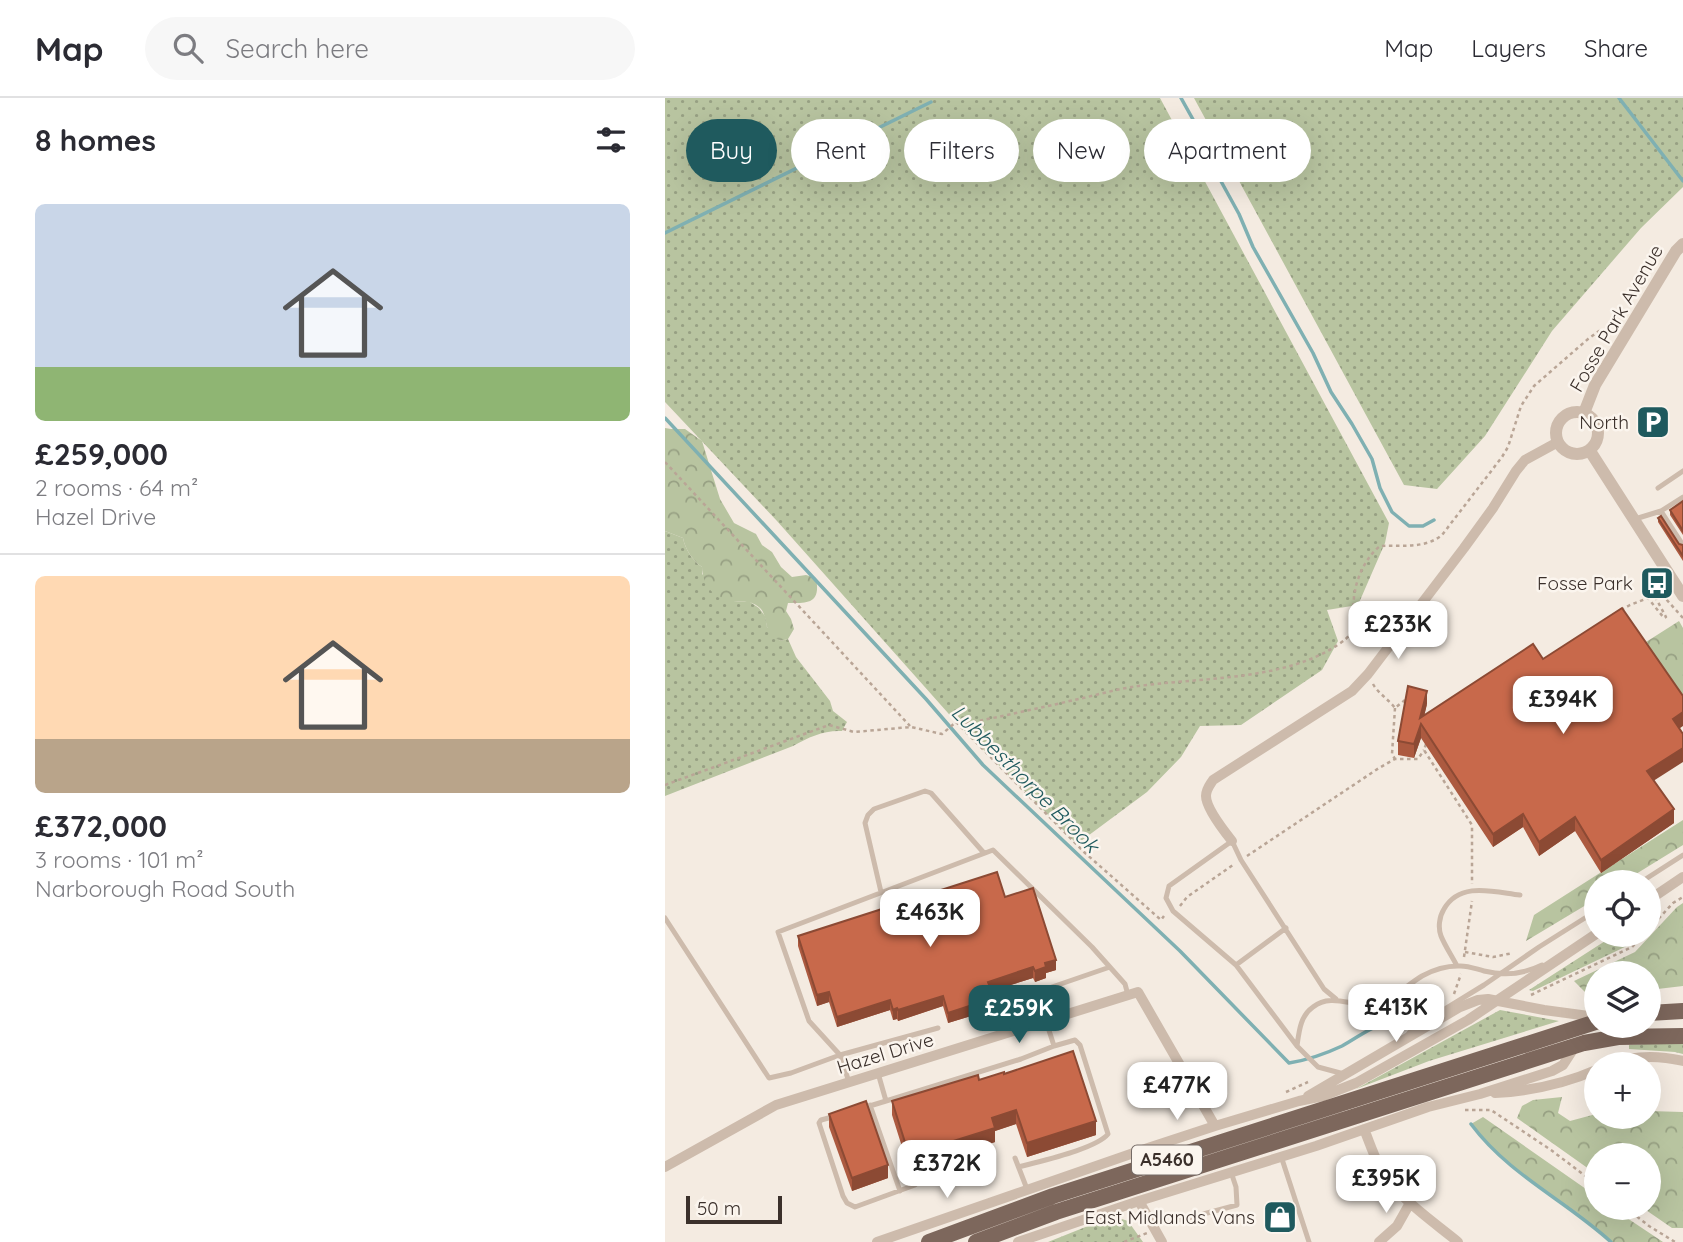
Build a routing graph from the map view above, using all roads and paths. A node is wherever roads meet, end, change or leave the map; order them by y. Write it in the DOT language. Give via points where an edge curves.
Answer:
graph roads {
  1 [pos="1683,244"];
  2 [pos="1625,336"];
  3 [pos="1584,413"];
  4 [pos="1558,442"];
  5 [pos="1590,451"];
  6 [pos="665,462"];
  7 [pos="1683,471"];
  8 [pos="1658,488"];
  9 [pos="1683,497"];
  10 [pos="1661,511"];
  11 [pos="1635,519"];
  12 [pos="1683,545"];
  13 [pos="1671,578"];
  14 [pos="1658,587"];
  15 [pos="1683,596"];
  16 [pos="1619,612"];
  17 [pos="1683,618"];
  18 [pos="1368,674"];
  19 [pos="1409,698"];
  20 [pos="1395,708"];
  21 [pos="958,723"];
  22 [pos="911,727"];
  23 [pos="1427,738"];
  24 [pos="1424,750"];
  25 [pos="1395,759"];
  26 [pos="665,785"];
  27 [pos="1232,841"];
  28 [pos="984,853"];
  29 [pos="1683,855"];
  30 [pos="1241,860"];
  31 [pos="1660,870"];
  32 [pos="1683,877"];
  33 [pos="1472,890"];
  34 [pos="881,892"];
  35 [pos="1661,892"];
  36 [pos="1520,895"];
  37 [pos="1683,897"];
  38 [pos="1176,913"];
  39 [pos="1661,916"];
  40 [pos="665,918"];
  41 [pos="1584,919"];
  42 [pos="1286,928"];
  43 [pos="1584,942"];
  44 [pos="1539,947"];
  45 [pos="1465,952"];
  46 [pos="1566,953"];
  47 [pos="1236,965"];
  48 [pos="1460,966"];
  49 [pos="1110,967"];
  50 [pos="1500,974"];
  51 [pos="1454,993"];
  52 [pos="1128,995"];
  53 [pos="1020,998"];
  54 [pos="1336,999"];
  55 [pos="1498,1001"];
  56 [pos="1683,1011"];
  57 [pos="1661,1012"];
  58 [pos="1584,1019"];
  59 [pos="1046,1021"];
  60 [pos="1584,1024"];
  61 [pos="938,1028"];
  62 [pos="1584,1032"];
  63 [pos="1683,1036"];
  64 [pos="1400,1043"];
  65 [pos="1576,1045"];
  66 [pos="1054,1046"];
  67 [pos="1297,1046"];
  68 [pos="840,1055"];
  69 [pos="1661,1058"];
  70 [pos="1683,1061"];
  71 [pos="878,1073"];
  72 [pos="1344,1074"];
  73 [pos="1584,1075"];
  74 [pos="849,1082"];
  75 [pos="1480,1094"];
  76 [pos="886,1101"];
  77 [pos="1299,1101"];
  78 [pos="1448,1101"];
  79 [pos="870,1105"];
  80 [pos="858,1109"];
  81 [pos="846,1113"];
  82 [pos="1215,1126"];
  83 [pos="1364,1129"];
  84 [pos="1281,1156"];
  85 [pos="1015,1158"];
  86 [pos="665,1167"];
  87 [pos="1019,1167"];
  88 [pos="1230,1171"];
  89 [pos="1584,1175"];
  90 [pos="915,1185"];
  91 [pos="1027,1189"];
  92 [pos="900,1191"];
  93 [pos="1139,1201"];
  94 [pos="1410,1203"];
  95 [pos="1181,1220"];
  96 [pos="1641,1220"];
  97 [pos="1155,1230"];
  98 [pos="877,1242"];
  99 [pos="929,1242"];
  100 [pos="976,1242"];
  101 [pos="1018,1242"];
  102 [pos="1124,1242"];
  103 [pos="1162,1242"];
  104 [pos="1309,1242"];
  105 [pos="1379,1242"];
  106 [pos="1458,1242"];
  107 [pos="1675,1242"];
  1 -- 2 [label="street, Fosse Park Avenue"];
  2 -- 3 [label="street, Fosse Park Avenue"];
  2 -- 21 [label="path" via="1599,331 1534,386 1521,406 1502,457 1442,535 1426,544 1375,550 1357,580 1354,627 1338,645 1270,671 1131,687"];
  3 -- 4 [label="street" via="1570,414 1559,422"];
  3 -- 5 [label="street" via="1598,427 1598,440"];
  4 -- 5 [label="street" via="1572,454"];
  4 -- 18 [label="street" via="1525,460"];
  5 -- 11 [label="street"];
  6 -- 22 [label="path"];
  7 -- 8 [label="lane"];
  9 -- 10 [label="lane"];
  10 -- 11 [label="lane"];
  10 -- 12 [label="lane"];
  11 -- 13 [label="street"];
  13 -- 14 [label="path"];
  13 -- 15 [label="street"];
  14 -- 16 [label="path" via="1652,592 1666,617 1648,598"];
  14 -- 17 [label="path"];
  18 -- 20 [label="path" via="1376,690"];
  18 -- 27 [label="street" via="1352,691 1213,780 1207,788 1208,803"];
  19 -- 20 [label="path"];
  20 -- 25 [label="path"];
  21 -- 22 [label="path" via="942,734"];
  21 -- 38 [label="path" via="1084,852 1161,920"];
  22 -- 26 [label="path" via="854,732 829,725"];
  23 -- 24 [label="path"];
  24 -- 25 [label="path" via="1418,758"];
  24 -- 33 [label="path" via="1472,825"];
  25 -- 30 [label="path"];
  27 -- 30 [label="lane"];
  27 -- 38 [label="lane" via="1170,886 1166,898"];
  28 -- 34 [label="lane"];
  28 -- 34 [label="lane" via="931,793 925,791 874,809 865,823"];
  28 -- 49 [label="lane" via="992,850"];
  29 -- 31 [label="lane"];
  30 -- 38 [label="path" via="1187,897"];
  30 -- 42 [label="lane"];
  32 -- 35 [label="street"];
  33 -- 36 [label="lane"];
  33 -- 45 [label="path"];
  33 -- 48 [label="lane" via="1447,903 1441,914 1441,936"];
  34 -- 68 [label="lane" via="778,932 809,1021"];
  37 -- 39 [label="path"];
  38 -- 47 [label="lane"];
  40 -- 68 [label="lane" via="769,1078"];
  41 -- 44 [label="lane"];
  42 -- 47 [label="lane"];
  42 -- 54 [label="lane" via="1324,989"];
  43 -- 46 [label="street"];
  44 -- 45 [label="path" via="1493,957"];
  44 -- 50 [label="lane"];
  45 -- 48 [label="path"];
  46 -- 50 [label="lane" via="1532,970"];
  46 -- 55 [label="street"];
  47 -- 67 [label="lane"];
  48 -- 50 [label="lane"];
  48 -- 51 [label="path"];
  48 -- 54 [label="lane" via="1422,976 1377,1004"];
  49 -- 52 [label="lane"];
  49 -- 53 [label="lane"];
  50 -- 64 [label="lane" via="1414,1027"];
  52 -- 59 [label="street, Hazel Drive"];
  52 -- 82 [label="street" via="1138,992"];
  54 -- 67 [label="lane" via="1320,1003 1305,1015"];
  55 -- 58 [label="street"];
  55 -- 64 [label="street" via="1478,1000 1460,1007"];
  55 -- 77 [label="street" via="1356,1083"];
  56 -- 57 [label="main road"];
  59 -- 66 [label="lane"];
  59 -- 71 [label="street, Hazel Drive"];
  60 -- 99 [label="main road, A5460" via="1053,1196"];
  61 -- 68 [label="lane"];
  62 -- 65 [label="street"];
  63 -- 65 [label="main road, A5460" via="1618,1037"];
  64 -- 72 [label="street"];
  65 -- 75 [label="street" via="1563,1065 1552,1071"];
  65 -- 100 [label="main road, A5460" via="1056,1212"];
  66 -- 76 [label="lane"];
  66 -- 87 [label="lane" via="1075,1040 1080,1045 1108,1134 1086,1147"];
  67 -- 72 [label="lane" via="1318,1067"];
  68 -- 74 [label="lane"];
  69 -- 70 [label="street"];
  71 -- 74 [label="street, Hazel Drive"];
  71 -- 76 [label="lane"];
  72 -- 77 [label="street"];
  73 -- 75 [label="street" via="1520,1092"];
  74 -- 86 [label="street, Hazel Drive" via="776,1105"];
  75 -- 78 [label="street"];
  76 -- 79 [label="lane"];
  77 -- 82 [label="street"];
  78 -- 83 [label="street"];
  78 -- 89 [label="path" via="1455,1111 1491,1110"];
  79 -- 80 [label="lane"];
  79 -- 92 [label="lane"];
  81 -- 92 [label="lane" via="819,1123 847,1203 855,1207"];
  82 -- 91 [label="street"];
  83 -- 84 [label="street"];
  83 -- 94 [label="street" via="1379,1164"];
  84 -- 88 [label="street"];
  84 -- 104 [label="lane"];
  85 -- 87 [label="lane"];
  87 -- 91 [label="lane"];
  88 -- 93 [label="street"];
  88 -- 95 [label="lane" via="1237,1205"];
  90 -- 92 [label="lane"];
  91 -- 98 [label="street"];
  93 -- 97 [label="street"];
  93 -- 101 [label="street"];
  94 -- 105 [label="street" via="1397,1226"];
  94 -- 106 [label="street"];
  96 -- 107 [label="path"];
  97 -- 102 [label="path"];
  97 -- 103 [label="street"];
}
